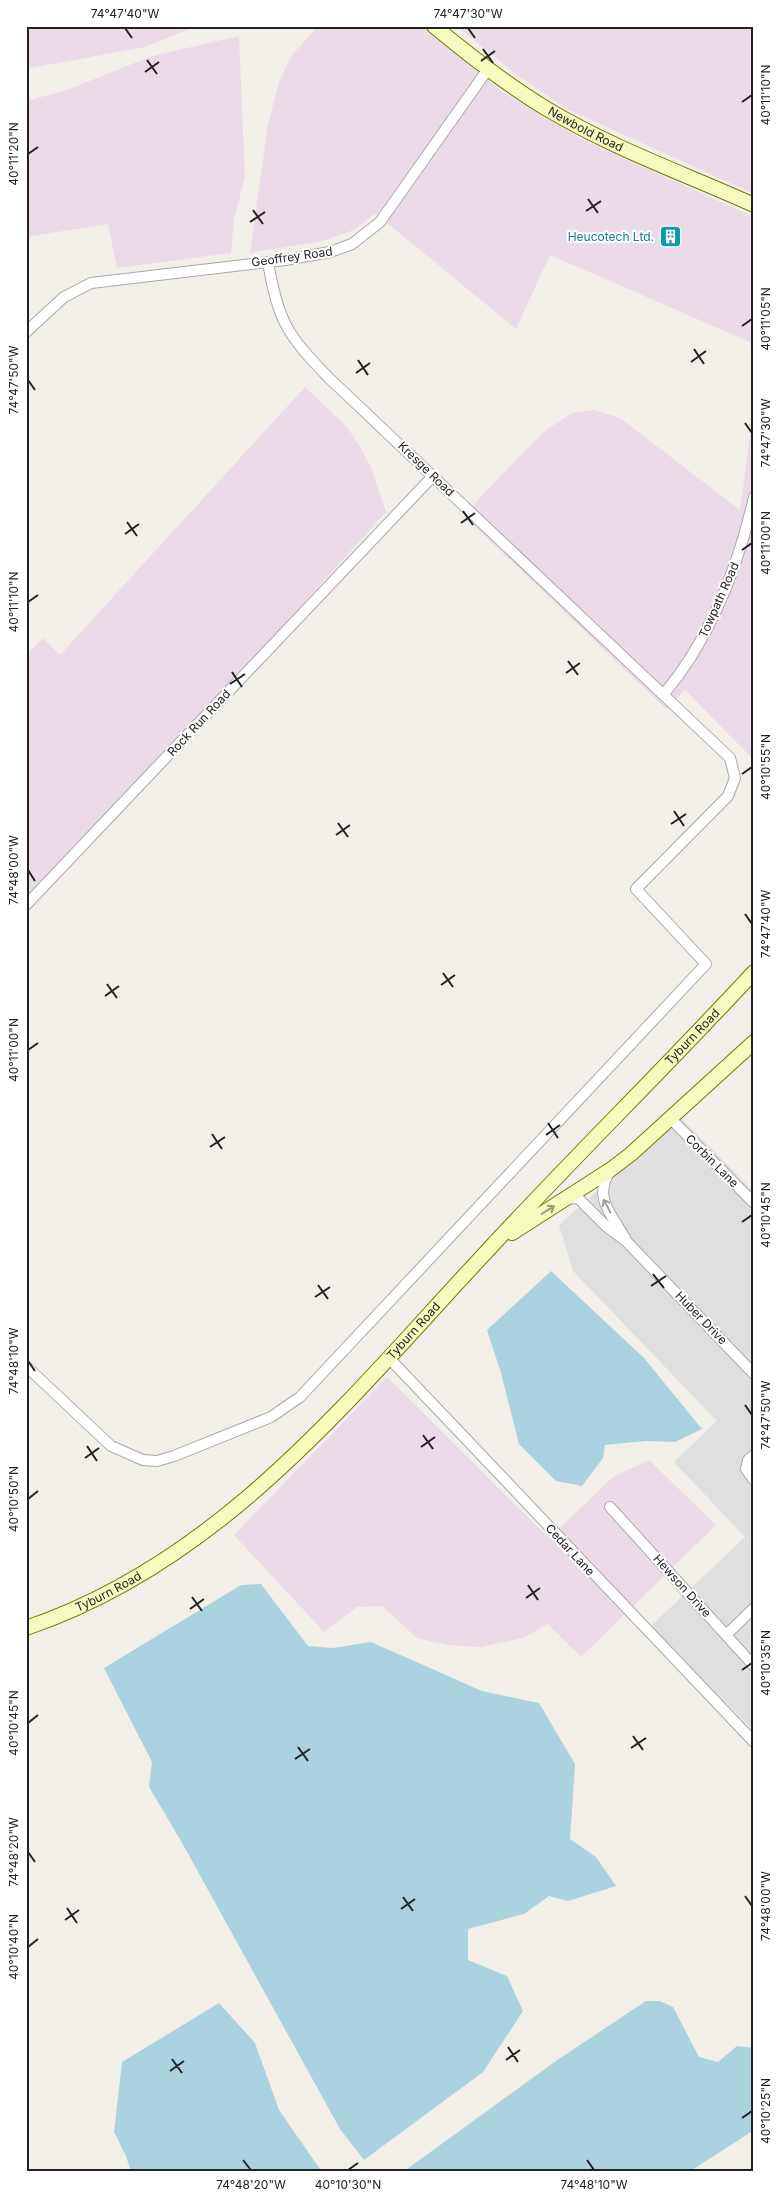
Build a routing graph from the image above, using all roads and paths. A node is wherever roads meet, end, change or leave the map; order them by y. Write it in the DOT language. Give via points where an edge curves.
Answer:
graph roads {
  1 [pos="434,26"];
  2 [pos="488,70"];
  3 [pos="754,205"];
  4 [pos="268,262"];
  5 [pos="26,332"];
  6 [pos="432,476"];
  7 [pos="754,497"];
  8 [pos="664,694"];
  9 [pos="26,905"];
  10 [pos="754,972"];
  11 [pos="754,1042"];
  12 [pos="671,1119"];
  13 [pos="610,1170"];
  14 [pos="566,1199"];
  15 [pos="754,1203"];
  16 [pos="626,1241"];
  17 [pos="492,1245"];
  18 [pos="388,1357"];
  19 [pos="26,1366"];
  20 [pos="754,1374"];
  21 [pos="754,1455"];
  22 [pos="754,1480"];
  23 [pos="610,1507"];
  24 [pos="754,1608"];
  25 [pos="26,1628"];
  26 [pos="726,1635"];
  27 [pos="754,1666"];
  28 [pos="754,1742"];
  1 -- 2 [label="main road, Newbold Road"];
  2 -- 3 [label="main road, Newbold Road" via="570,122"];
  2 -- 4 [label="street, Geoffrey Road" via="372,231 341,249"];
  4 -- 5 [label="street, Geoffrey Road" via="91,283 64,297"];
  4 -- 6 [label="street, Kresge Road" via="278,311 291,337 329,378"];
  6 -- 8 [label="street, Kresge Road"];
  6 -- 9 [label="street, Rock Run Road"];
  7 -- 8 [label="street, Towpath Road" via="740,550 720,603 693,655"];
  8 -- 19 [label="street, Kresge Road" via="730,758 735,778 725,800 636,889 706,964 300,1397 278,1414 206,1444 166,1458 143,1460 120,1452 103,1440"];
  10 -- 17 [label="main road, Tyburn Road"];
  11 -- 12 [label="main road"];
  12 -- 13 [label="main road"];
  12 -- 15 [label="street, Corbin Lane"];
  13 -- 14 [label="main road"];
  16 -- 13 [label="street, Huber Drive, one-way" via="602,1196 603,1184"];
  14 -- 16 [label="street, Huber Drive" via="578,1198"];
  17 -- 14 [label="main road, one-way"];
  16 -- 20 [label="street, Huber Drive"];
  17 -- 18 [label="main road, Tyburn Road"];
  18 -- 25 [label="main road, Tyburn Road" via="262,1487 180,1552 93,1602"];
  18 -- 28 [label="street, Cedar Lane"];
  21 -- 22 [label="street" via="746,1465"];
  23 -- 26 [label="street, Hewson Drive"];
  24 -- 26 [label="street"];
  26 -- 27 [label="street, Hewson Drive"];
}
